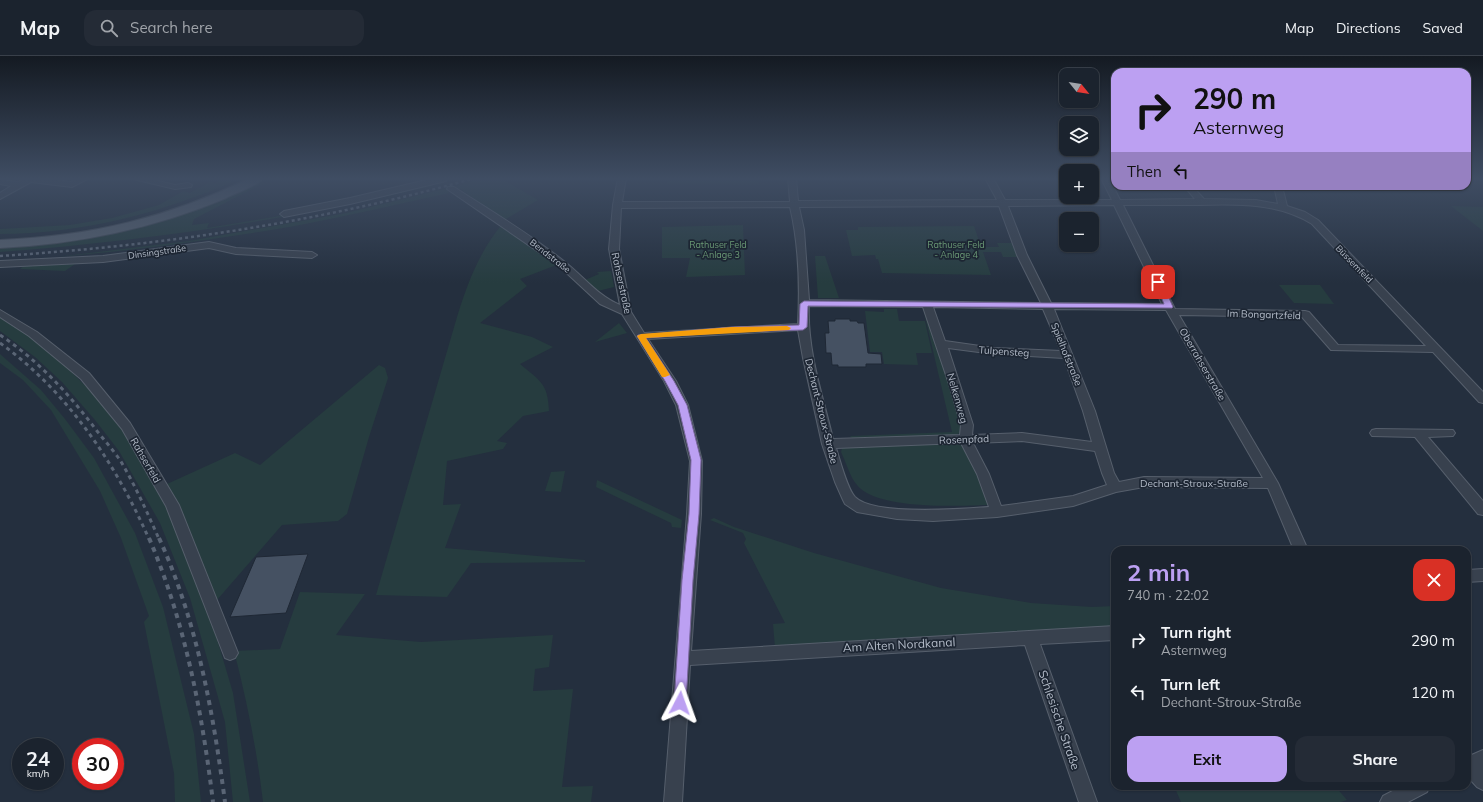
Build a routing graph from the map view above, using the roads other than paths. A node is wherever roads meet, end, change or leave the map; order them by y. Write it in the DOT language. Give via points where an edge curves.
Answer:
graph roads {
  1 [pos="152,213"];
  2 [pos="175,213"];
  3 [pos="290,213"];
  4 [pos="488,213"];
  5 [pos="616,213"];
  6 [pos="796,213"];
  7 [pos="1006,213"];
  8 [pos="1122,213"];
  9 [pos="1299,213"];
  10 [pos="284,214"];
  11 [pos="0,237"];
  12 [pos="0,244"];
  13 [pos="312,255"];
  14 [pos="0,264"];
  15 [pos="804,304"];
  16 [pos="927,304"];
  17 [pos="1047,305"];
  18 [pos="1171,309"];
  19 [pos="626,312"];
  20 [pos="0,313"];
  21 [pos="803,327"];
  22 [pos="641,336"];
  23 [pos="941,344"];
  24 [pos="1437,349"];
  25 [pos="1068,355"];
  26 [pos="1483,399"];
  27 [pos="1376,433"];
  28 [pos="1418,433"];
  29 [pos="1449,433"];
  30 [pos="966,440"];
  31 [pos="828,444"];
  32 [pos="1099,447"];
  33 [pos="1272,483"];
  34 [pos="1115,487"];
  35 [pos="1483,510"];
  36 [pos="997,512"];
  37 [pos="1299,546"];
  38 [pos="1483,575"];
  39 [pos="1471,576"];
  40 [pos="1111,633"];
  41 [pos="1030,638"];
  42 [pos="230,653"];
  43 [pos="683,658"];
  44 [pos="1473,763"];
  45 [pos="1483,781"];
  46 [pos="1413,790"];
  47 [pos="673,802"];
  48 [pos="1088,802"];
  49 [pos="1389,802"];
  1 -- 11 [label="main road" via="83,230"];
  2 -- 12 [label="main road" via="78,237"];
  3 -- 10 [label="street"];
  4 -- 19 [label="street, Bendstraße" via="562,264 604,302"];
  5 -- 19 [label="street, Rahserstraße" via="614,249"];
  6 -- 15 [label="street, Dechant-Stroux-Straße" via="800,230"];
  7 -- 17 [label="street, Spielhofstraße" via="1022,255"];
  8 -- 18 [label="street, Oberrahserstraße"];
  9 -- 24 [label="street, Büssemfeld" via="1315,222"];
  13 -- 14 [label="street, Dinsingstraße" via="236,251 209,245 103,259"];
  15 -- 16 [label="street, Im Bongartzfeld"];
  15 -- 21 [label="street, Dechant-Stroux-Straße"];
  16 -- 17 [label="street, Im Bongartzfeld"];
  16 -- 23 [label="street, Nelkenweg"];
  17 -- 18 [label="street, Im Bongartzfeld"];
  17 -- 25 [label="street, Spielhofstraße"];
  18 -- 24 [label="street, Im Bongartzfeld" via="1305,314 1335,348"];
  18 -- 33 [label="street, Oberrahserstraße"];
  19 -- 22 [label="street, Rahserstraße"];
  20 -- 42 [label="street, Rahserfeld" via="33,334 85,376 126,426 172,504"];
  21 -- 22 [label="street"];
  21 -- 31 [label="street, Dechant-Stroux-Straße"];
  22 -- 43 [label="street, Rahserstraße" via="682,405 696,460"];
  23 -- 25 [label="street, Tulpensteg" via="994,351"];
  23 -- 30 [label="street, Nelkenweg" via="967,425"];
  24 -- 26 [label="street, Büssemfeld"];
  25 -- 32 [label="street, Spielhofstraße" via="1089,411"];
  27 -- 28 [label="street"];
  28 -- 29 [label="street"];
  28 -- 35 [label="street"];
  30 -- 31 [label="street, Rosenpfad"];
  30 -- 32 [label="street, Rosenpfad" via="1022,437"];
  30 -- 36 [label="street, Nelkenweg" via="983,474"];
  31 -- 36 [label="street, Dechant-Stroux-Straße" via="850,500 862,508 897,514 933,516"];
  32 -- 34 [label="street, Spielhofstraße"];
  33 -- 34 [label="street, Dechant-Stroux-Straße" via="1144,482"];
  33 -- 37 [label="street, Oberrahserstraße"];
  34 -- 36 [label="street, Dechant-Stroux-Straße" via="1073,501"];
  38 -- 39 [label="street"];
  40 -- 41 [label="street, Am Alten Nordkanal"];
  41 -- 43 [label="street, Am Alten Nordkanal"];
  41 -- 48 [label="street, Schlesische Straße"];
  43 -- 47 [label="street, Rahserstraße"];
  44 -- 45 [label="street"];
  46 -- 49 [label="street"];
}
